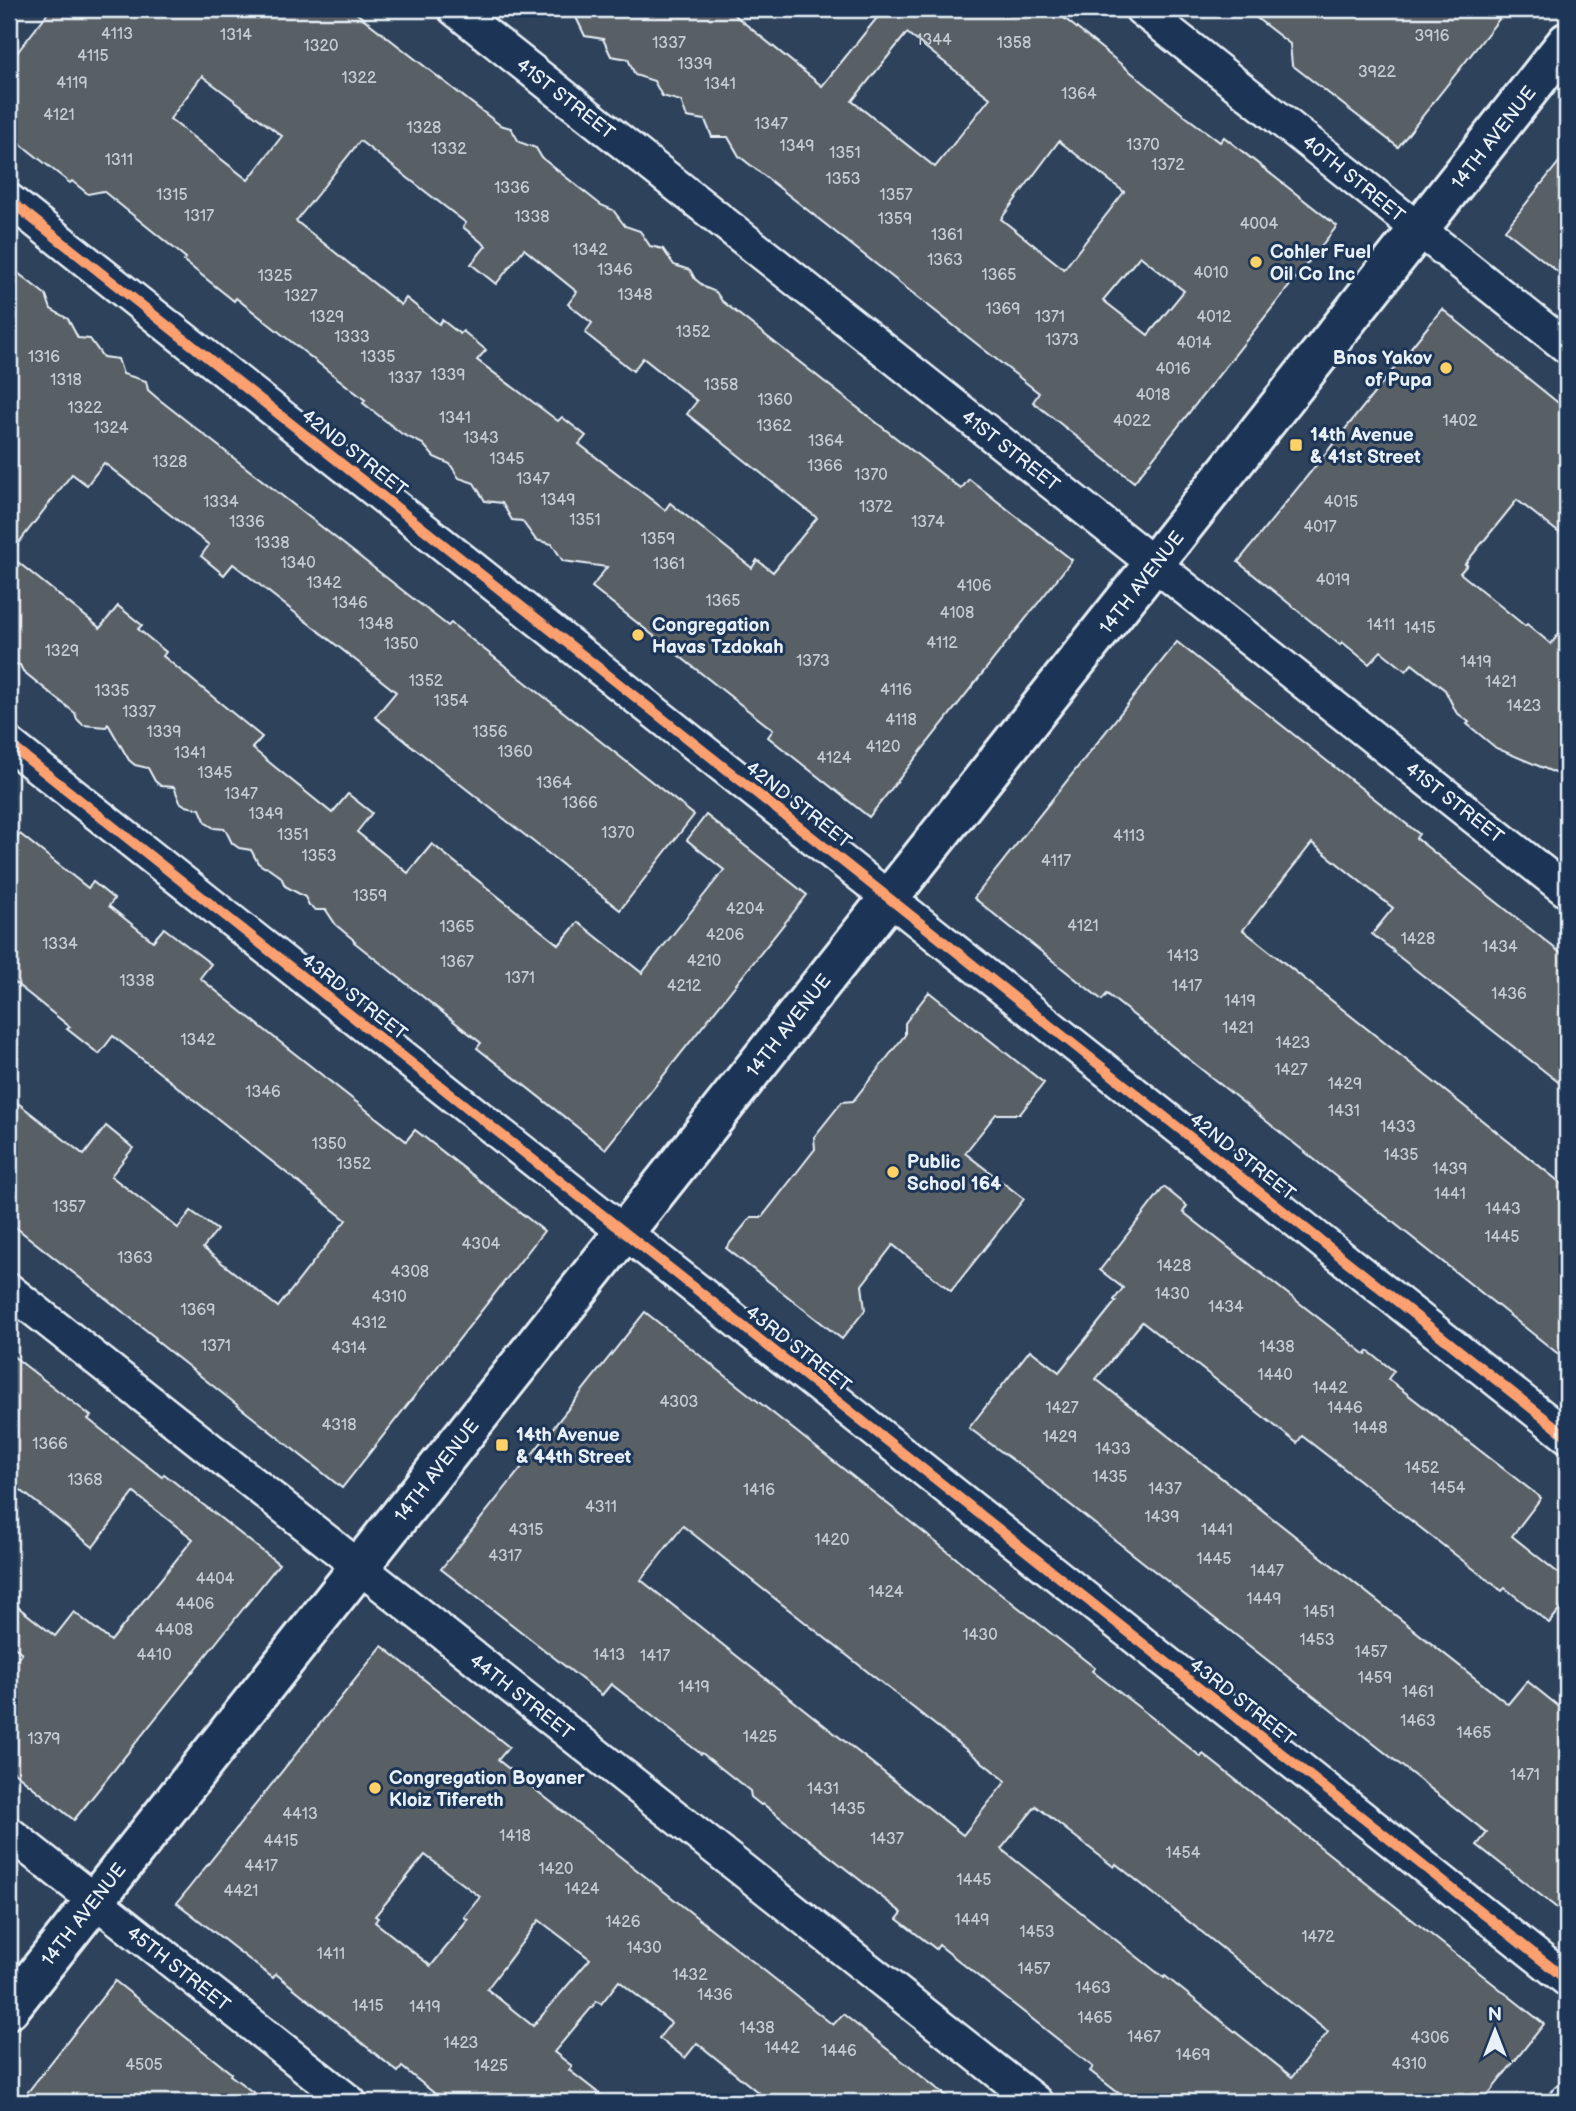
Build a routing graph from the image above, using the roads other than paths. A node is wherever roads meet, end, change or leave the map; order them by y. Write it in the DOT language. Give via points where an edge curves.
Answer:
graph roads {
  1 [pos="454,9"];
  2 [pos="1141,9"];
  3 [pos="1567,42"];
  4 [pos="9,200"];
  5 [pos="1419,230"];
  6 [pos="1567,347"];
  7 [pos="1155,564"];
  8 [pos="9,744"];
  9 [pos="1567,891"];
  10 [pos="889,898"];
  11 [pos="624,1232"];
  12 [pos="9,1290"];
  13 [pos="1567,1436"];
  14 [pos="359,1566"];
  15 [pos="9,1833"];
  16 [pos="94,1900"];
  17 [pos="1567,1980"];
  18 [pos="9,2008"];
  19 [pos="350,2102"];
  20 [pos="1036,2102"];
  1 -- 7 [label="street, 41ST STREET"];
  2 -- 5 [label="street, 40TH STREET"];
  3 -- 5 [label="main road, 14TH AVENUE"];
  4 -- 10 [label="street, 42ND STREET"];
  5 -- 6 [label="street, 40TH STREET"];
  5 -- 7 [label="main road, 14TH AVENUE"];
  7 -- 9 [label="street, 41ST STREET"];
  7 -- 10 [label="main road, 14TH AVENUE"];
  8 -- 11 [label="street, 43RD STREET"];
  10 -- 11 [label="main road, 14TH AVENUE"];
  10 -- 13 [label="street, 42ND STREET"];
  11 -- 14 [label="main road, 14TH AVENUE"];
  11 -- 17 [label="street, 43RD STREET"];
  12 -- 14 [label="street, 44TH STREET"];
  14 -- 16 [label="main road, 14TH AVENUE"];
  14 -- 20 [label="street, 44TH STREET"];
  15 -- 16 [label="street, 45TH STREET"];
  16 -- 18 [label="main road, 14TH AVENUE"];
  16 -- 19 [label="street, 45TH STREET"];
}
